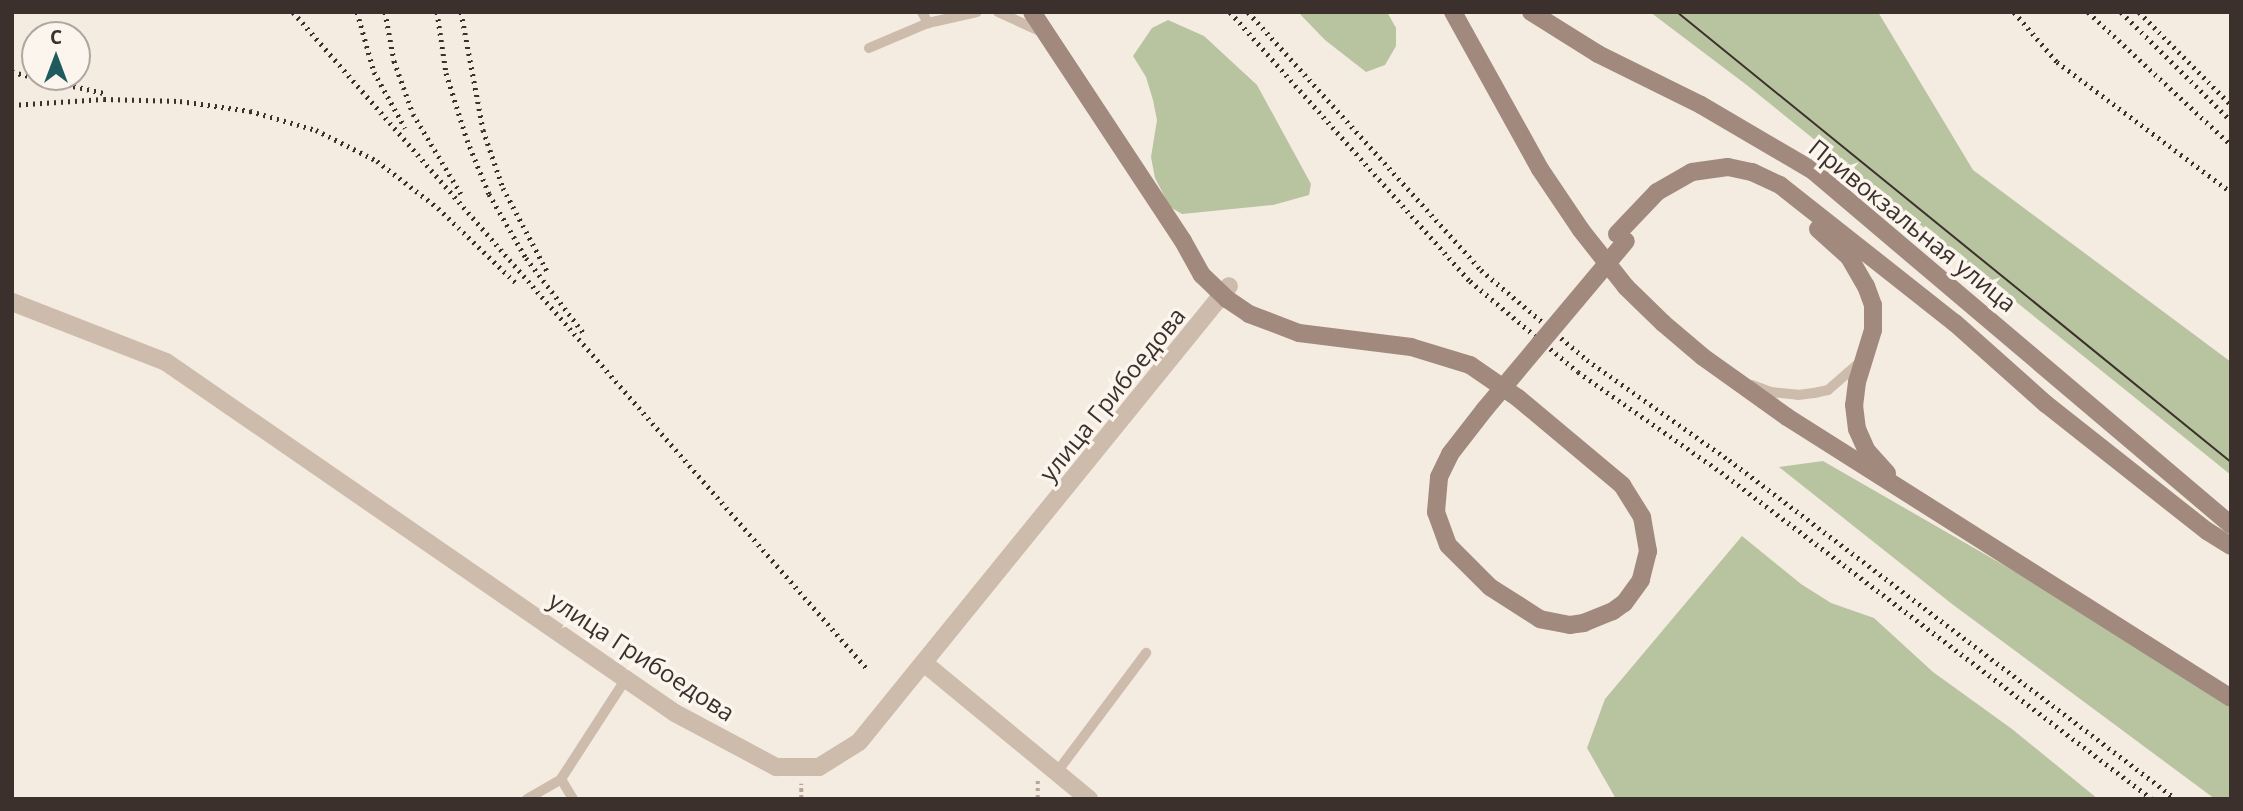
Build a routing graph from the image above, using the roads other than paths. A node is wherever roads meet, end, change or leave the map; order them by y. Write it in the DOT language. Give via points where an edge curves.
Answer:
graph roads {
  1 [pos="922,12"];
  2 [pos="977,12"];
  3 [pos="998,12"];
  4 [pos="1032,12"];
  5 [pos="1452,12"];
  6 [pos="1531,12"];
  7 [pos="928,23"];
  8 [pos="1045,34"];
  9 [pos="869,48"];
  10 [pos="1621,238"];
  11 [pos="1226,291"];
  12 [pos="12,302"];
  13 [pos="1865,357"];
  14 [pos="1734,380"];
  15 [pos="1921,502"];
  16 [pos="2231,525"];
  17 [pos="2207,531"];
  18 [pos="2231,546"];
  19 [pos="2231,558"];
  20 [pos="1146,653"];
  21 [pos="2164,654"];
  22 [pos="924,663"];
  23 [pos="625,680"];
  24 [pos="2231,690"];
  25 [pos="2231,698"];
  26 [pos="1057,772"];
  27 [pos="562,779"];
  28 [pos="527,799"];
  29 [pos="573,799"];
  30 [pos="1089,799"];
  1 -- 7 [label="lane"];
  2 -- 7 [label="lane"];
  3 -- 8 [label="lane"];
  4 -- 8 [label="main road"];
  5 -- 14 [label="main road" via="1540,169 1581,230 1626,287"];
  6 -- 16 [label="main road, Привокзальная улица" via="1598,54 1701,105 1812,170"];
  7 -- 9 [label="lane"];
  8 -- 11 [label="main road" via="1183,240"];
  10 -- 11 [label="main road" via="1481,405 1441,449 1429,474 1425,513 1438,550 1482,595 1536,630 1586,634 1619,621 1632,610 1651,585 1656,569 1659,539 1648,501 1613,461 1525,389 1474,356 1413,336 1301,322"];
  10 -- 13 [label="main road" via="1683,187 1727,178 1758,187 1794,208 1849,257 1873,305 1873,330"];
  10 -- 17 [label="main road" via="1635,212 1665,185 1692,172 1728,167 1780,185"];
  11 -- 22 [label="street, улица Грибоедова"];
  12 -- 23 [label="street, улица Грибоедова" via="166,362"];
  13 -- 14 [label="lane" via="1845,379 1814,393 1771,392"];
  13 -- 15 [label="main road" via="1854,405 1857,429 1881,468"];
  14 -- 15 [label="main road"];
  15 -- 21 [label="main road"];
  17 -- 18 [label="main road"];
  17 -- 19 [label="main road"];
  20 -- 26 [label="lane"];
  21 -- 24 [label="main road"];
  21 -- 25 [label="main road"];
  22 -- 23 [label="street, улица Грибоедова" via="859,742 819,767 776,767 675,713"];
  22 -- 26 [label="street"];
  23 -- 27 [label="lane"];
  26 -- 30 [label="street"];
  27 -- 28 [label="lane"];
  27 -- 29 [label="lane"];
}
